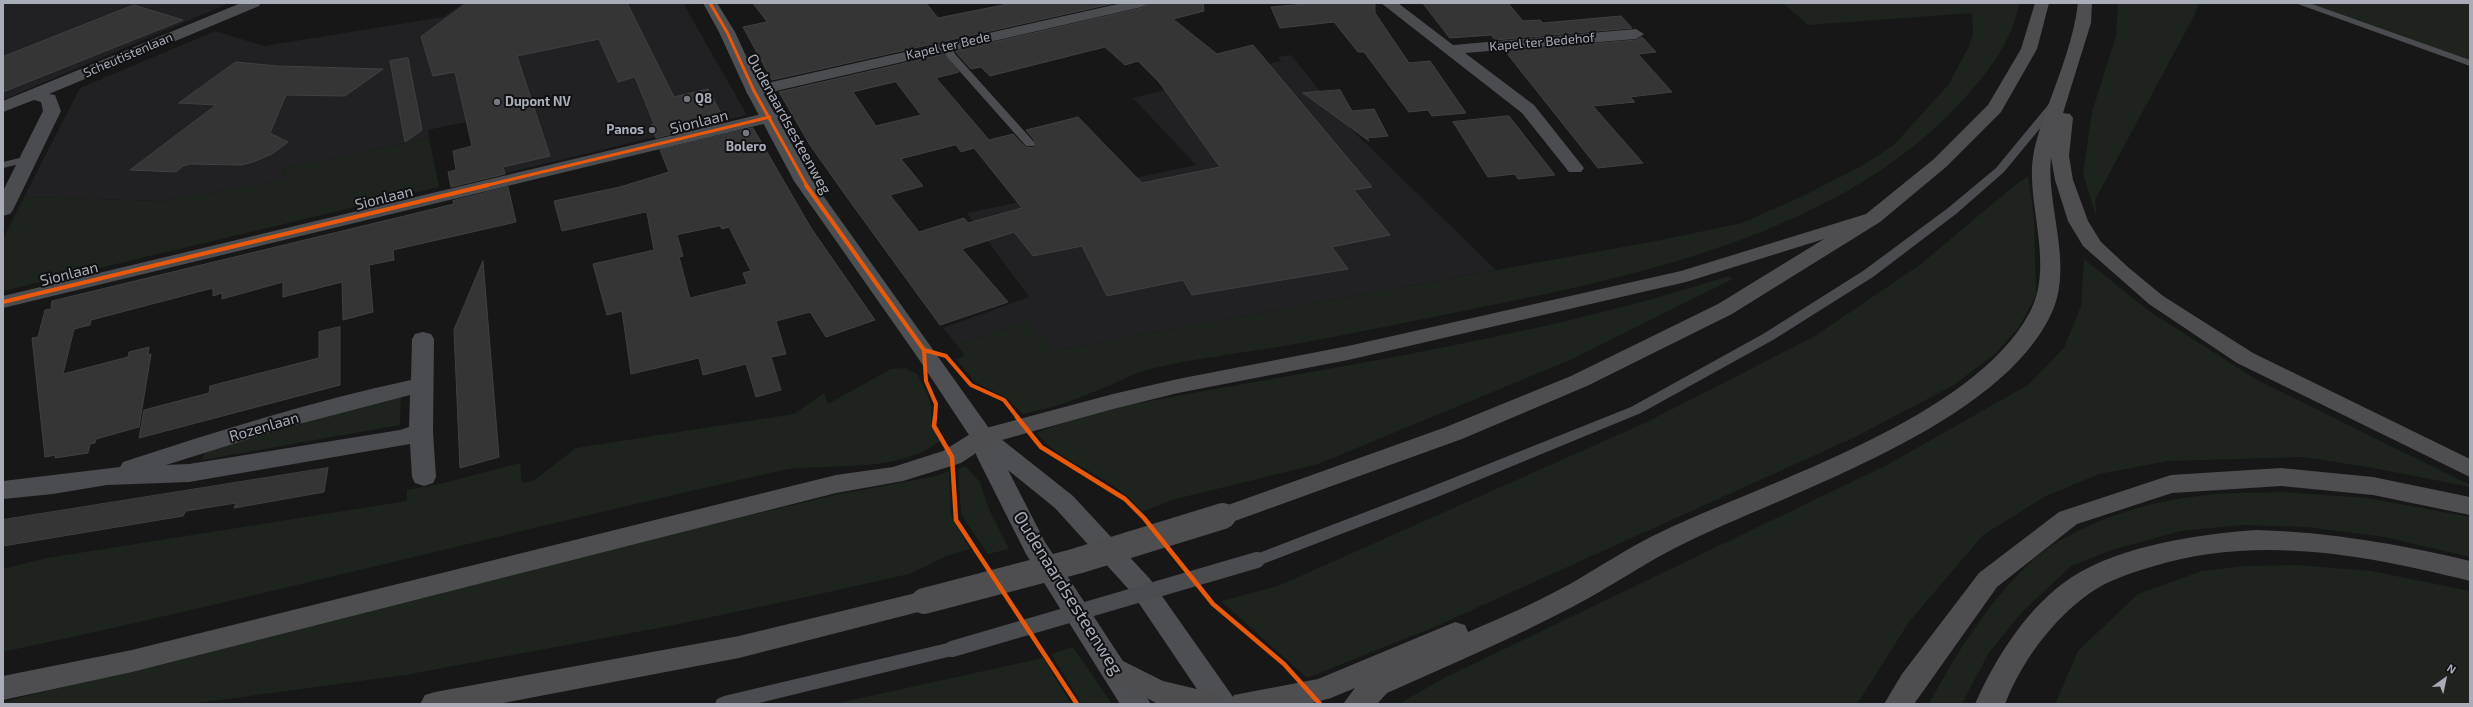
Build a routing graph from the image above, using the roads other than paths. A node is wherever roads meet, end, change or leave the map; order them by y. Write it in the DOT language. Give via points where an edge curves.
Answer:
graph roads {
  1 [pos="254,3"];
  2 [pos="710,3"];
  3 [pos="1142,3"];
  4 [pos="1388,3"];
  5 [pos="2042,3"];
  6 [pos="2085,3"];
  7 [pos="2300,3"];
  8 [pos="1636,34"];
  9 [pos="946,46"];
  10 [pos="1449,50"];
  11 [pos="2470,63"];
  12 [pos="754,90"];
  13 [pos="33,95"];
  14 [pos="2060,97"];
  15 [pos="3,107"];
  16 [pos="770,117"];
  17 [pos="1030,144"];
  18 [pos="28,160"];
  19 [pos="3,165"];
  20 [pos="1575,168"];
  21 [pos="3,210"];
  22 [pos="1873,218"];
  23 [pos="3,302"];
  24 [pos="423,339"];
  25 [pos="422,385"];
  26 [pos="421,432"];
  27 [pos="983,437"];
  28 [pos="2470,469"];
  29 [pos="107,476"];
  30 [pos="424,477"];
  31 [pos="3,490"];
  32 [pos="2470,506"];
  33 [pos="1638,556"];
  34 [pos="2470,571"];
  35 [pos="1114,668"];
  36 [pos="3,688"];
  37 [pos="435,704"];
  38 [pos="724,704"];
  39 [pos="1136,704"];
  40 [pos="1212,704"];
  41 [pos="1224,704"];
  42 [pos="1244,704"];
  43 [pos="1358,704"];
  44 [pos="1899,704"];
  45 [pos="1990,704"];
  1 -- 13 [label="street, Scheutistenlaan"];
  2 -- 12 [label="main road, Oudenaardsesteenweg" via="727,32"];
  3 -- 9 [label="street, Kapel ter Bede"];
  4 -- 10 [label="street, Kapel ter Bedehof"];
  5 -- 22 [label="highway" via="2029,49 1995,108 1940,163"];
  6 -- 14 [label="highway" via="2083,23"];
  7 -- 11 [label="lane"];
  8 -- 10 [label="street, Kapel ter Bedehof"];
  9 -- 12 [label="street, Kapel ter Bede"];
  9 -- 17 [label="lane" via="951,55"];
  10 -- 20 [label="street, Kapel ter Bedehof" via="1528,109"];
  12 -- 16 [label="main road, Oudenaardsesteenweg"];
  13 -- 15 [label="street, Scheutistenlaan"];
  13 -- 18 [label="street" via="49,99 52,111"];
  14 -- 28 [label="highway" via="2066,110 2060,156 2064,180 2075,214 2093,246 2156,300 2245,358"];
  14 -- 33 [label="highway" via="2046,138 2041,167 2049,274 2042,310 2026,338 2003,364 1971,390 1932,416 1881,444 1672,538"];
  14 -- 38 [label="lane, bridge" via="2000,170 1952,212 1868,274 1768,337 1636,410 1430,494 1257,560 952,649"];
  16 -- 23 [label="street, Sionlaan"];
  16 -- 27 [label="main road, Oudenaardsesteenweg" via="803,181"];
  18 -- 19 [label="lane"];
  18 -- 21 [label="street"];
  22 -- 27 [label="highway" via="1686,276 1348,353 1178,386"];
  22 -- 37 [label="highway, bridge" via="1725,309 1579,381 1454,433 1223,516 1077,561 739,647"];
  24 -- 25 [label="street"];
  25 -- 26 [label="street"];
  25 -- 29 [label="street, Rozenlaan" via="380,393 191,448"];
  26 -- 29 [label="street, Rozenlaan" via="402,438 189,473"];
  26 -- 30 [label="street"];
  27 -- 35 [label="main road, Oudenaardsesteenweg" via="989,457 1035,547"];
  27 -- 36 [label="highway" via="952,457 894,475 836,484 132,661"];
  27 -- 41 [label="main road, Oudenaardsesteenweg" via="1064,502 1141,586"];
  29 -- 31 [label="street, Rozenlaan"];
  32 -- 44 [label="highway" via="2373,486 2281,477 2171,484 2068,518 1988,580 1912,682"];
  33 -- 42 [label="highway" via="1321,690"];
  33 -- 43 [label="highway" via="1563,600 1377,685"];
  34 -- 45 [label="highway" via="2413,556 2358,546 2294,541 2244,540 2197,544 2155,554 2081,585 2053,610 2011,660"];
  35 -- 39 [label="main road, Oudenaardsesteenweg"];
  35 -- 40 [label="highway" via="1156,691"];
}
